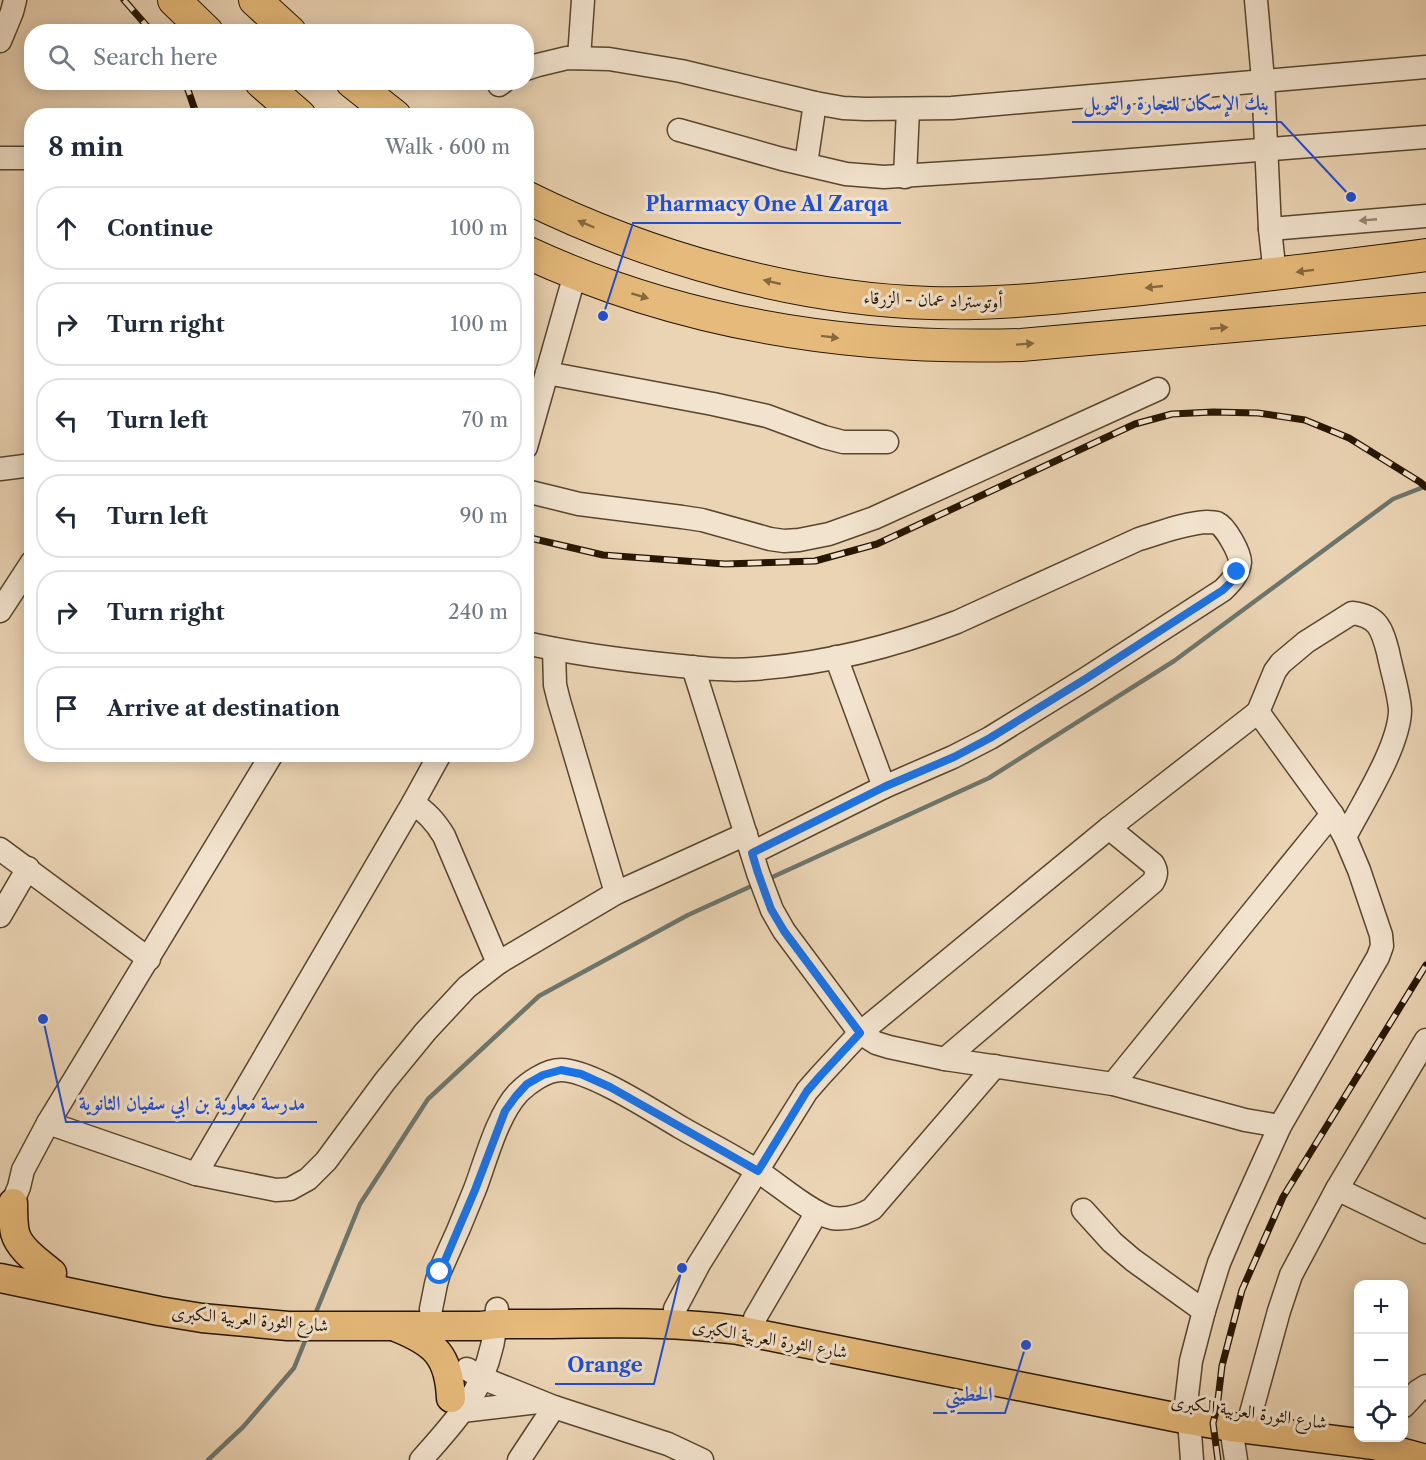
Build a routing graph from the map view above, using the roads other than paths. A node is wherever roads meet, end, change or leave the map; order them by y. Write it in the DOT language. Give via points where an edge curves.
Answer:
graph roads {
  1 [pos="15,0"];
  2 [pos="174,0"];
  3 [pos="255,0"];
  4 [pos="583,0"];
  5 [pos="1256,0"];
  6 [pos="199,24"];
  7 [pos="281,24"];
  8 [pos="0,41"];
  9 [pos="579,58"];
  10 [pos="534,66"];
  11 [pos="1426,67"];
  12 [pos="1263,80"];
  13 [pos="270,90"];
  14 [pos="362,90"];
  15 [pos="815,103"];
  16 [pos="291,108"];
  17 [pos="385,108"];
  18 [pos="908,109"];
  19 [pos="679,130"];
  20 [pos="1426,136"];
  21 [pos="1267,148"];
  22 [pos="0,158"];
  23 [pos="24,158"];
  24 [pos="806,164"];
  25 [pos="905,177"];
  26 [pos="534,201"];
  27 [pos="1426,216"];
  28 [pos="1270,229"];
  29 [pos="1426,255"];
  30 [pos="534,256"];
  31 [pos="575,274"];
  32 [pos="1275,275"];
  33 [pos="1426,309"];
  34 [pos="547,373"];
  35 [pos="1158,390"];
  36 [pos="534,419"];
  37 [pos="887,442"];
  38 [pos="24,466"];
  39 [pos="0,469"];
  40 [pos="534,493"];
  41 [pos="24,574"];
  42 [pos="0,611"];
  43 [pos="534,645"];
  44 [pos="554,649"];
  45 [pos="836,657"];
  46 [pos="693,667"];
  47 [pos="1258,712"];
  48 [pos="267,762"];
  49 [pos="436,762"];
  50 [pos="884,787"];
  51 [pos="413,803"];
  52 [pos="1332,814"];
  53 [pos="1109,828"];
  54 [pos="1345,837"];
  55 [pos="0,849"];
  56 [pos="752,853"];
  57 [pos="28,868"];
  58 [pos="616,893"];
  59 [pos="0,916"];
  60 [pos="148,959"];
  61 [pos="498,963"];
  62 [pos="860,1033"];
  63 [pos="1426,1040"];
  64 [pos="945,1059"];
  65 [pos="995,1066"];
  66 [pos="1113,1083"];
  67 [pos="48,1123"];
  68 [pos="1280,1126"];
  69 [pos="758,1171"];
  70 [pos="196,1174"];
  71 [pos="1337,1188"];
  72 [pos="6,1202"];
  73 [pos="1083,1210"];
  74 [pos="817,1212"];
  75 [pos="0,1230"];
  76 [pos="1426,1232"];
  77 [pos="0,1259"];
  78 [pos="52,1273"];
  79 [pos="0,1278"];
  80 [pos="431,1309"];
  81 [pos="675,1309"];
  82 [pos="1204,1311"];
  83 [pos="489,1317"];
  84 [pos="290,1318"];
  85 [pos="321,1318"];
  86 [pos="755,1318"];
  87 [pos="393,1326"];
  88 [pos="475,1373"];
  89 [pos="1426,1386"];
  90 [pos="1408,1402"];
  91 [pos="456,1404"];
  92 [pos="548,1405"];
  93 [pos="1188,1412"];
  94 [pos="1241,1420"];
  95 [pos="1354,1435"];
  96 [pos="1408,1436"];
  97 [pos="1384,1442"];
  98 [pos="1426,1442"];
  99 [pos="662,1452"];
  100 [pos="1426,1459"];
  101 [pos="406,1460"];
  102 [pos="421,1460"];
  103 [pos="519,1460"];
  104 [pos="702,1460"];
  105 [pos="1192,1460"];
  106 [pos="1236,1460"];
  1 -- 8 [label="street"];
  2 -- 6 [label="highway"];
  3 -- 7 [label="highway"];
  4 -- 9 [label="street"];
  5 -- 12 [label="street"];
  9 -- 10 [label="street"];
  9 -- 15 [label="street" via="681,71"];
  11 -- 12 [label="street"];
  12 -- 18 [label="street"];
  12 -- 21 [label="street"];
  13 -- 16 [label="highway"];
  14 -- 17 [label="highway"];
  15 -- 18 [label="street" via="843,108"];
  15 -- 24 [label="street"];
  18 -- 25 [label="street"];
  19 -- 24 [label="street"];
  20 -- 21 [label="street"];
  21 -- 25 [label="street"];
  21 -- 28 [label="street"];
  22 -- 23 [label="street"];
  24 -- 25 [label="street" via="846,174"];
  32 -- 26 [label="highway, أوتوستراد عمان - الزرقاء, one-way" via="1005,303 881,300 835,295 704,266 634,243"];
  27 -- 28 [label="street, one-way"];
  28 -- 32 [label="street"];
  29 -- 32 [label="highway, أوتوستراد عمان - الزرقاء, one-way"];
  30 -- 31 [label="highway"];
  31 -- 33 [label="highway, one-way" via="678,307 752,324 848,339 934,345 1021,345"];
  31 -- 34 [label="street"];
  34 -- 36 [label="street"];
  34 -- 37 [label="street" via="767,416 843,442"];
  35 -- 40 [label="street" via="874,518 799,540 770,539 702,520 579,504"];
  38 -- 39 [label="street"];
  41 -- 42 [label="street"];
  43 -- 44 [label="street"];
  44 -- 46 [label="street"];
  44 -- 58 [label="street" via="559,701"];
  45 -- 46 [label="street" via="753,669"];
  45 -- 50 [label="street"];
  45 -- 50 [label="street" via="876,649 957,622 1139,539 1168,530 1207,522 1217,524 1238,551 1237,572 1214,596 990,738"];
  46 -- 56 [label="street"];
  47 -- 52 [label="street"];
  47 -- 53 [label="street"];
  47 -- 54 [label="street" via="1281,663 1306,642 1352,613 1376,621 1387,649 1400,708 1399,722 1390,750"];
  48 -- 60 [label="street"];
  49 -- 51 [label="street"];
  50 -- 56 [label="street"];
  51 -- 61 [label="street" via="437,823 444,836"];
  51 -- 70 [label="street"];
  52 -- 54 [label="street"];
  52 -- 66 [label="street"];
  53 -- 62 [label="street"];
  53 -- 64 [label="street" via="1153,864 1153,882"];
  54 -- 68 [label="street" via="1382,946"];
  55 -- 57 [label="street"];
  56 -- 58 [label="street"];
  56 -- 62 [label="street" via="771,909 784,931"];
  57 -- 59 [label="street"];
  57 -- 60 [label="street"];
  58 -- 61 [label="street"];
  60 -- 67 [label="street"];
  61 -- 70 [label="street" via="467,987 426,1031 308,1179 290,1189 276,1190"];
  62 -- 64 [label="street" via="889,1047"];
  62 -- 69 [label="street" via="807,1091"];
  63 -- 71 [label="street"];
  64 -- 65 [label="street"];
  65 -- 66 [label="street"];
  65 -- 74 [label="street" via="872,1209 845,1218"];
  66 -- 68 [label="street"];
  67 -- 70 [label="street"];
  67 -- 72 [label="street" via="23,1170 19,1187"];
  68 -- 82 [label="street" via="1223,1253"];
  69 -- 74 [label="street"];
  69 -- 80 [label="street" via="581,1074 561,1070 543,1075 527,1084 505,1111 440,1272"];
  69 -- 81 [label="street"];
  71 -- 76 [label="street"];
  71 -- 94 [label="street" via="1291,1275"];
  72 -- 75 [label="street"];
  72 -- 78 [label="main road" via="18,1241"];
  73 -- 82 [label="street" via="1133,1260"];
  74 -- 86 [label="street"];
  77 -- 78 [label="main road, شارع الثورة العربية الكبرى"];
  78 -- 84 [label="main road, شارع الثورة العربية الكبرى"];
  79 -- 84 [label="main road, شارع الثورة العربية الكبرى" via="202,1318"];
  80 -- 83 [label="main road, شارع الثورة العربية الكبرى"];
  80 -- 85 [label="main road, شارع الثورة العربية الكبرى"];
  81 -- 83 [label="main road, شارع الثورة العربية الكبرى"];
  81 -- 86 [label="main road, شارع الثورة العربية الكبرى"];
  82 -- 93 [label="street" via="1191,1361"];
  83 -- 87 [label="main road, شارع الثورة العربية الكبرى"];
  83 -- 88 [label="street" via="477,1344"];
  83 -- 93 [label="main road, شارع الثورة العربية الكبرى" via="738,1330"];
  84 -- 85 [label="main road, شارع الثورة العربية الكبرى"];
  85 -- 87 [label="main road, شارع الثورة العربية الكبرى"];
  86 -- 93 [label="main road, شارع الثورة العربية الكبرى"];
  87 -- 91 [label="main road" via="430,1344 440,1355"];
  88 -- 91 [label="street"];
  88 -- 92 [label="street"];
  89 -- 90 [label="street"];
  91 -- 92 [label="street"];
  91 -- 101 [label="street"];
  91 -- 102 [label="street"];
  92 -- 99 [label="street"];
  92 -- 103 [label="street"];
  93 -- 94 [label="main road, شارع الثورة العربية الكبرى"];
  93 -- 105 [label="street"];
  94 -- 95 [label="main road, شارع الثورة العربية الكبرى"];
  94 -- 106 [label="street"];
  96 -- 98 [label="main road"];
  97 -- 100 [label="main road, شارع الثورة العربية الكبرى"];
  99 -- 104 [label="street"];
}
